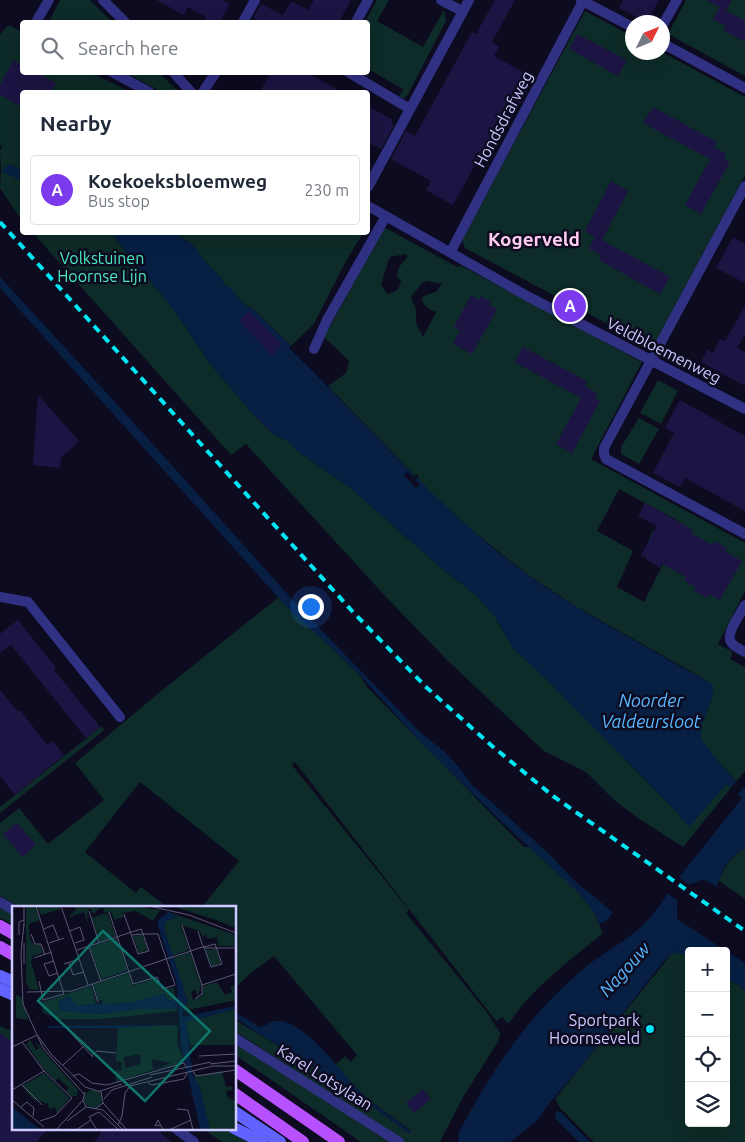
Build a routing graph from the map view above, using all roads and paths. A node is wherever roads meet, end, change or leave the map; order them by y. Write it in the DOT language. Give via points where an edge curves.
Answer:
graph roads {
  1 [pos="49,0"];
  2 [pos="103,0"];
  3 [pos="256,0"];
  4 [pos="368,0"];
  5 [pos="441,0"];
  6 [pos="469,0"];
  7 [pos="582,0"];
  8 [pos="677,0"];
  9 [pos="462,11"];
  10 [pos="668,15"];
  11 [pos="37,20"];
  12 [pos="122,20"];
  13 [pos="244,20"];
  14 [pos="357,20"];
  15 [pos="625,23"];
  16 [pos="670,47"];
  17 [pos="118,75"];
  18 [pos="176,75"];
  19 [pos="214,75"];
  20 [pos="353,75"];
  21 [pos="745,88"];
  22 [pos="145,90"];
  23 [pos="190,90"];
  24 [pos="204,90"];
  25 [pos="410,109"];
  26 [pos="370,183"];
  27 [pos="745,186"];
  28 [pos="370,207"];
  29 [pos="386,216"];
  30 [pos="451,251"];
  31 [pos="314,349"];
  32 [pos="651,361"];
  33 [pos="745,410"];
  34 [pos="745,534"];
  35 [pos="0,597"];
  36 [pos="745,605"];
  37 [pos="745,652"];
  38 [pos="120,717"];
  39 [pos="0,902"];
  40 [pos="12,909"];
  41 [pos="0,926"];
  42 [pos="12,933"];
  43 [pos="0,947"];
  44 [pos="12,954"];
  45 [pos="0,976"];
  46 [pos="12,981"];
  47 [pos="0,989"];
  48 [pos="12,994"];
  49 [pos="236,1039"];
  50 [pos="236,1071"];
  51 [pos="236,1095"];
  52 [pos="236,1113"];
  53 [pos="236,1129"];
  54 [pos="177,1130"];
  55 [pos="194,1142"];
  56 [pos="262,1142"];
  57 [pos="280,1142"];
  58 [pos="303,1142"];
  59 [pos="340,1142"];
  60 [pos="399,1142"];
  1 -- 11 [label="street"];
  2 -- 12 [label="street"];
  3 -- 13 [label="street"];
  4 -- 14 [label="street"];
  5 -- 9 [label="street"];
  6 -- 9 [label="street"];
  7 -- 15 [label="street"];
  7 -- 30 [label="street, Hondsdrafweg"];
  8 -- 10 [label="street"];
  9 -- 25 [label="street"];
  16 -- 21 [label="street"];
  17 -- 22 [label="street"];
  18 -- 23 [label="street"];
  19 -- 24 [label="street"];
  20 -- 25 [label="street"];
  25 -- 26 [label="street"];
  27 -- 32 [label="street"];
  28 -- 29 [label="street, Veldbloemenweg"];
  29 -- 30 [label="street, Veldbloemenweg"];
  29 -- 31 [label="street"];
  30 -- 32 [label="street, Veldbloemenweg" via="527,296"];
  32 -- 33 [label="street, Veldbloemenweg"];
  32 -- 34 [label="street" via="604,448 606,459"];
  35 -- 38 [label="street" via="28,602"];
  36 -- 37 [label="street" via="729,640"];
  39 -- 40 [label="street"];
  41 -- 42 [label="main road"];
  43 -- 44 [label="main road"];
  45 -- 46 [label="main road"];
  47 -- 48 [label="main road"];
  49 -- 60 [label="street, Karel Lotsylaan"];
  50 -- 59 [label="main road"];
  51 -- 58 [label="main road"];
  52 -- 57 [label="main road"];
  53 -- 56 [label="main road"];
  54 -- 55 [label="street"];
}
